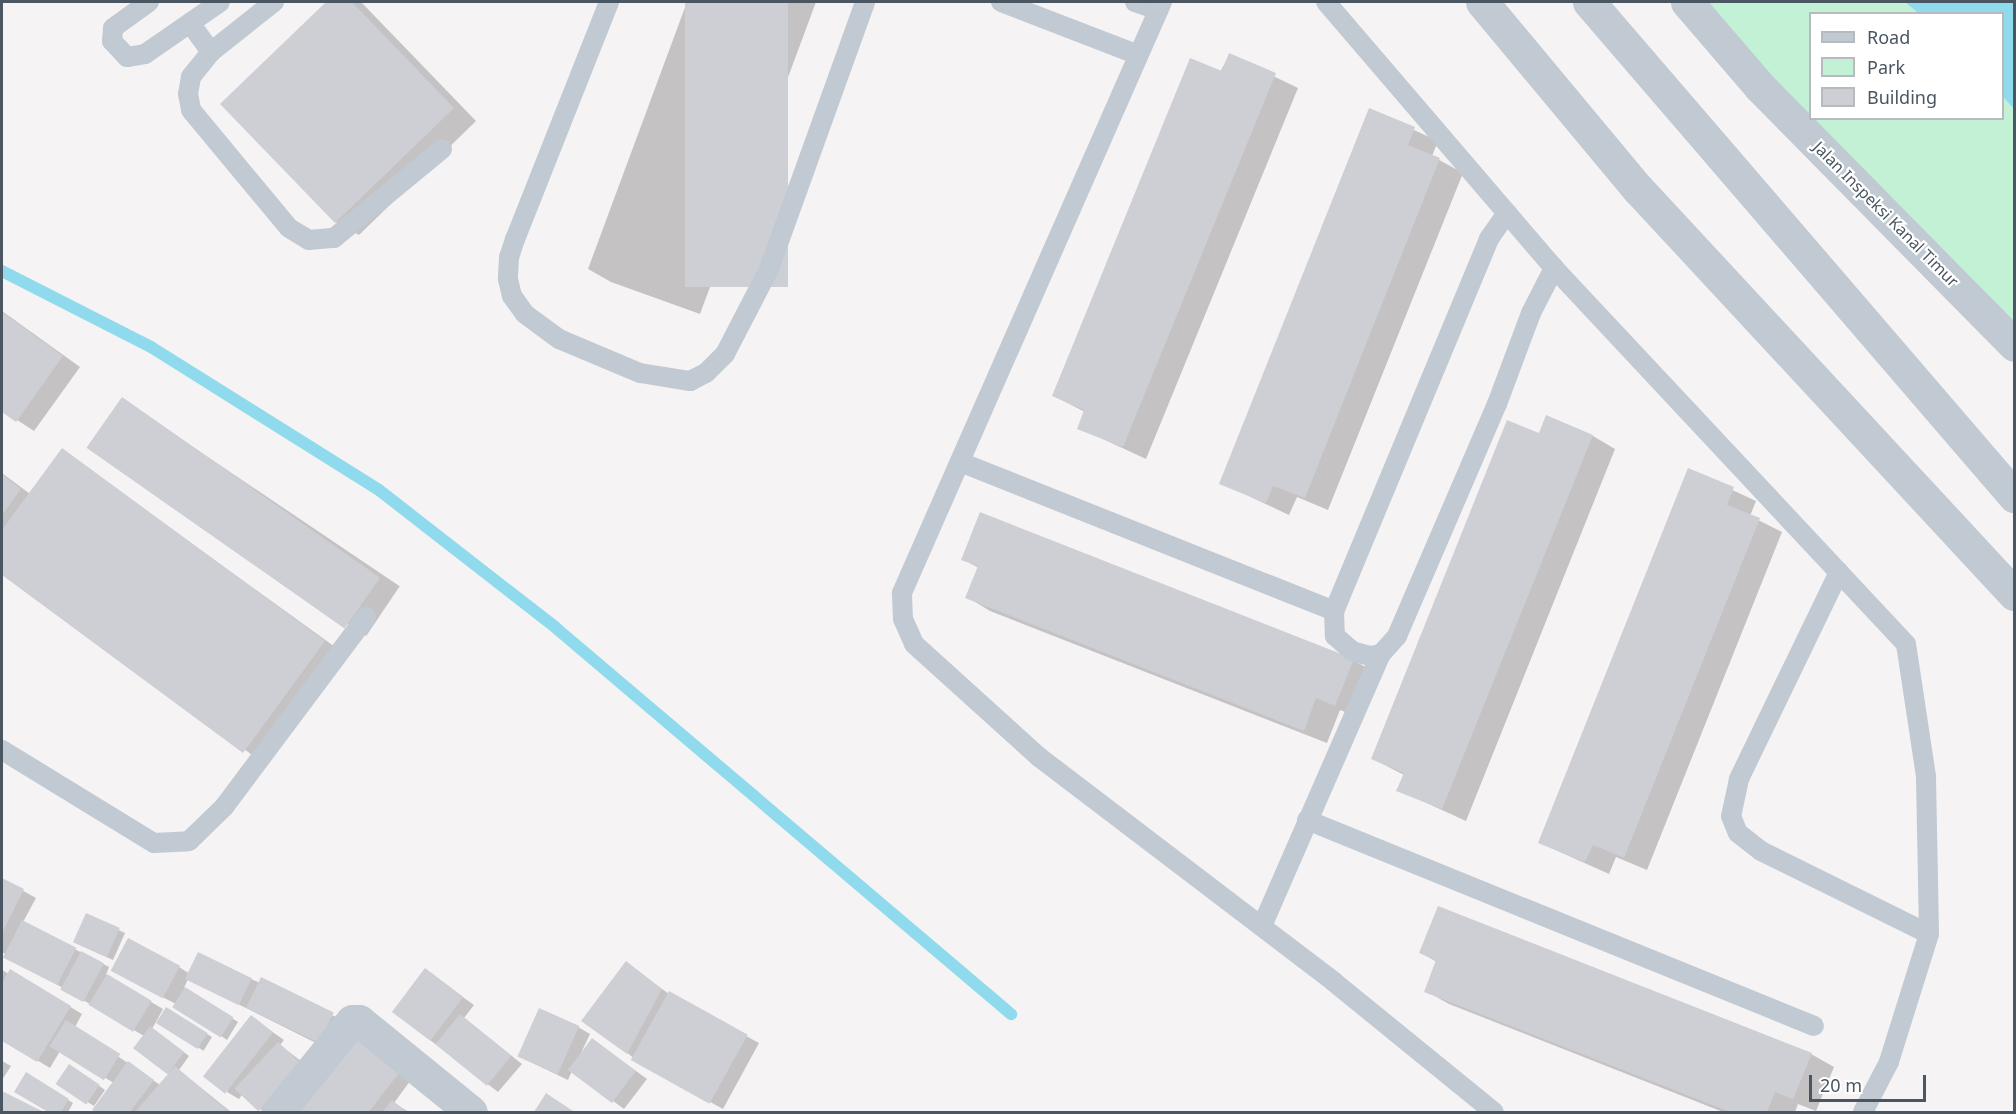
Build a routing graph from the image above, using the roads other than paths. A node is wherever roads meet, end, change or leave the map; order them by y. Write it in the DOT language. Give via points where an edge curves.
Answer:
graph roads {
  1 [pos="149,2"];
  2 [pos="220,2"];
  3 [pos="274,2"];
  4 [pos="609,2"];
  5 [pos="864,2"];
  6 [pos="1001,2"];
  7 [pos="1135,2"];
  8 [pos="1326,2"];
  9 [pos="1482,2"];
  10 [pos="1589,2"];
  11 [pos="1687,2"];
  12 [pos="1160,6"];
  13 [pos="190,23"];
  14 [pos="211,51"];
  15 [pos="1138,55"];
  16 [pos="442,148"];
  17 [pos="1507,213"];
  18 [pos="1554,268"];
  19 [pos="2014,345"];
  20 [pos="960,462"];
  21 [pos="2010,491"];
  22 [pos="1839,572"];
  23 [pos="2014,594"];
  24 [pos="1334,611"];
  25 [pos="366,617"];
  26 [pos="1381,654"];
  27 [pos="2,750"];
  28 [pos="1307,820"];
  29 [pos="1262,926"];
  30 [pos="1929,934"];
  31 [pos="1814,1026"];
  32 [pos="278,1113"];
  33 [pos="471,1113"];
  34 [pos="1494,1113"];
  35 [pos="1863,1113"];
  1 -- 13 [label="lane" via="113,28 112,41 127,57 145,54"];
  2 -- 13 [label="lane"];
  3 -- 14 [label="lane"];
  4 -- 5 [label="lane" via="515,238 508,279 512,296 525,314 559,339 640,373 690,381 706,373 725,354 769,269"];
  6 -- 15 [label="lane"];
  7 -- 12 [label="lane"];
  8 -- 17 [label="lane"];
  9 -- 23 [label="street" via="1638,189"];
  10 -- 21 [label="street"];
  11 -- 19 [label="street, Jalan Inspeksi Kanal Timur" via="1760,87"];
  12 -- 15 [label="lane"];
  13 -- 14 [label="lane"];
  14 -- 16 [label="lane" via="191,77 191,110 289,228 309,240 334,238"];
  15 -- 20 [label="lane"];
  17 -- 18 [label="lane"];
  17 -- 24 [label="lane" via="1489,239"];
  18 -- 22 [label="lane"];
  18 -- 26 [label="lane" via="1531,313 1497,404 1397,636"];
  20 -- 24 [label="lane"];
  20 -- 29 [label="lane" via="902,593 903,620 914,644 1039,757"];
  22 -- 30 [label="lane" via="1906,644 1926,777"];
  22 -- 30 [label="lane" via="1739,779 1731,816 1738,833 1761,851"];
  24 -- 26 [label="lane" via="1335,636 1340,643 1361,654"];
  25 -- 27 [label="lane" via="224,807 189,841 154,843"];
  26 -- 28 [label="lane"];
  28 -- 29 [label="lane"];
  28 -- 31 [label="lane"];
  29 -- 34 [label="lane"];
  30 -- 35 [label="lane" via="1889,1062"];
  32 -- 33 [label="street" via="352,1021 359,1021"];
}
